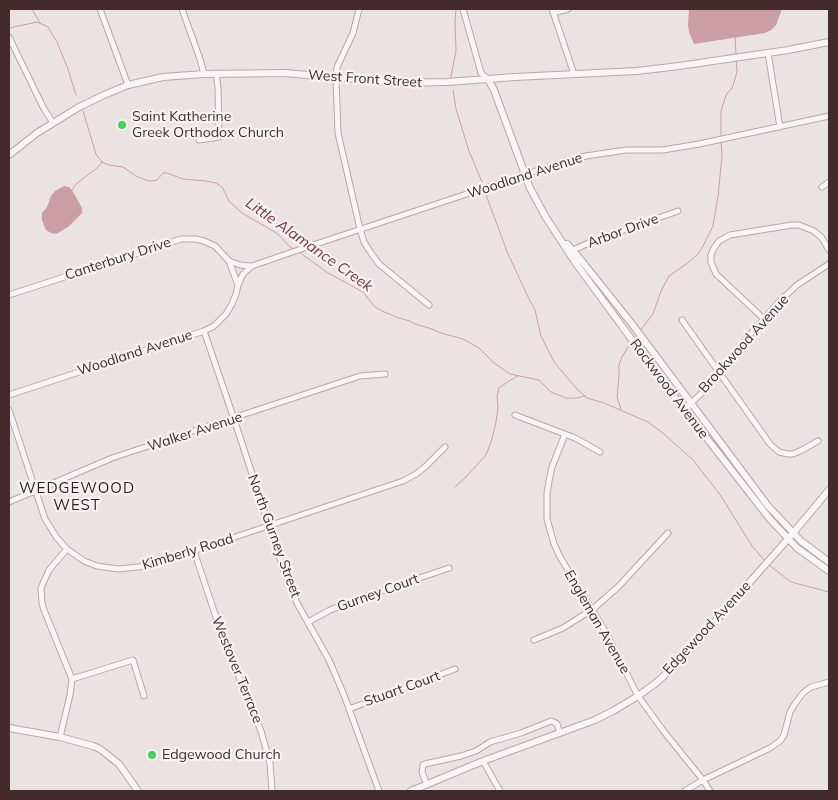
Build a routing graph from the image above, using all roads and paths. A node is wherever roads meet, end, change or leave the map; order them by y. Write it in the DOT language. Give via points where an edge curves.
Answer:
graph roads {
  1 [pos="100,9"];
  2 [pos="182,9"];
  3 [pos="359,9"];
  4 [pos="463,9"];
  5 [pos="568,9"];
  6 [pos="553,11"];
  7 [pos="9,37"];
  8 [pos="829,42"];
  9 [pos="768,53"];
  10 [pos="216,73"];
  11 [pos="204,74"];
  12 [pos="574,74"];
  13 [pos="336,78"];
  14 [pos="488,80"];
  15 [pos="128,85"];
  16 [pos="829,116"];
  17 [pos="53,123"];
  18 [pos="780,126"];
  19 [pos="199,140"];
  20 [pos="9,155"];
  21 [pos="525,175"];
  22 [pos="829,182"];
  23 [pos="822,187"];
  24 [pos="678,211"];
  25 [pos="360,229"];
  26 [pos="829,250"];
  27 [pos="570,251"];
  28 [pos="229,260"];
  29 [pos="829,264"];
  30 [pos="252,266"];
  31 [pos="238,285"];
  32 [pos="9,295"];
  33 [pos="429,305"];
  34 [pos="764,319"];
  35 [pos="682,320"];
  36 [pos="204,331"];
  37 [pos="720,373"];
  38 [pos="384,374"];
  39 [pos="9,395"];
  40 [pos="691,402"];
  41 [pos="685,409"];
  42 [pos="9,410"];
  43 [pos="514,415"];
  44 [pos="234,419"];
  45 [pos="565,434"];
  46 [pos="818,441"];
  47 [pos="445,447"];
  48 [pos="600,452"];
  49 [pos="35,490"];
  50 [pos="829,490"];
  51 [pos="9,502"];
  52 [pos="269,526"];
  53 [pos="668,533"];
  54 [pos="793,533"];
  55 [pos="788,539"];
  56 [pos="67,550"];
  57 [pos="194,551"];
  58 [pos="829,562"];
  59 [pos="449,568"];
  60 [pos="829,571"];
  61 [pos="593,610"];
  62 [pos="308,622"];
  63 [pos="534,640"];
  64 [pos="455,669"];
  65 [pos="72,679"];
  66 [pos="829,682"];
  67 [pos="144,696"];
  68 [pos="638,696"];
  69 [pos="349,709"];
  70 [pos="9,728"];
  71 [pos="560,733"];
  72 [pos="60,737"];
  73 [pos="483,762"];
  74 [pos="703,780"];
  75 [pos="426,785"];
  76 [pos="138,791"];
  77 [pos="272,791"];
  78 [pos="379,791"];
  79 [pos="411,791"];
  80 [pos="500,791"];
  81 [pos="684,791"];
  82 [pos="710,791"];
  1 -- 15 [label="street"];
  2 -- 11 [label="street"];
  3 -- 13 [label="street" via="353,33 337,67"];
  4 -- 14 [label="street, Rockwood Avenue" via="481,73"];
  5 -- 6 [label="street"];
  6 -- 12 [label="street"];
  7 -- 17 [label="street"];
  8 -- 9 [label="street, West Front Street"];
  9 -- 12 [label="street, West Front Street" via="636,71"];
  9 -- 18 [label="street"];
  10 -- 11 [label="street, West Front Street"];
  10 -- 13 [label="street, West Front Street" via="285,73"];
  10 -- 19 [label="street" via="220,137"];
  11 -- 15 [label="street, West Front Street" via="163,77"];
  12 -- 14 [label="street, West Front Street"];
  13 -- 14 [label="street, West Front Street" via="411,83"];
  13 -- 25 [label="street" via="338,133"];
  14 -- 21 [label="street, Rockwood Avenue"];
  15 -- 17 [label="street, West Front Street" via="79,107"];
  16 -- 18 [label="street, Woodland Avenue"];
  17 -- 20 [label="street, West Front Street"];
  18 -- 21 [label="street, Woodland Avenue" via="663,150 626,150 586,156"];
  21 -- 25 [label="street, Woodland Avenue"];
  21 -- 27 [label="street, Rockwood Avenue" via="545,216"];
  22 -- 23 [label="street"];
  24 -- 27 [label="street, Arbor Drive"];
  25 -- 30 [label="street, Woodland Avenue"];
  25 -- 33 [label="street" via="379,264"];
  26 -- 34 [label="street" via="814,231 799,225 730,235 719,241 711,262 716,274"];
  27 -- 40 [label="street, Rockwood Avenue" via="581,260"];
  27 -- 41 [label="street, Rockwood Avenue"];
  28 -- 30 [label="street, Canterbury Drive"];
  28 -- 31 [label="street"];
  28 -- 32 [label="street, Canterbury Drive" via="215,246 204,241 181,239"];
  29 -- 34 [label="street, Brookwood Avenue" via="798,285"];
  30 -- 31 [label="street, Woodland Avenue"];
  31 -- 36 [label="street, Woodland Avenue" via="226,314"];
  34 -- 37 [label="street, Brookwood Avenue"];
  35 -- 37 [label="street"];
  36 -- 39 [label="street, Woodland Avenue"];
  36 -- 44 [label="street, North Gurney Street"];
  37 -- 40 [label="street, Brookwood Avenue"];
  37 -- 46 [label="street" via="779,452 793,454"];
  38 -- 44 [label="street, Walker Avenue" via="360,376"];
  40 -- 41 [label="street, Brookwood Avenue"];
  40 -- 54 [label="street, Rockwood Avenue" via="768,506"];
  41 -- 55 [label="street, Rockwood Avenue"];
  42 -- 49 [label="street, Kimberly Road"];
  43 -- 45 [label="street"];
  44 -- 49 [label="street, Walker Avenue" via="112,458"];
  44 -- 52 [label="street, North Gurney Street"];
  45 -- 48 [label="street"];
  45 -- 61 [label="street, Engleman Avenue" via="548,481 547,519 560,557"];
  47 -- 52 [label="street, Kimberly Road" via="426,466 403,481"];
  49 -- 51 [label="street, Walker Avenue"];
  49 -- 56 [label="street, Kimberly Road" via="45,519"];
  50 -- 54 [label="street, Edgewood Avenue"];
  52 -- 57 [label="street, Kimberly Road"];
  52 -- 62 [label="street, North Gurney Street" via="285,574"];
  53 -- 61 [label="street"];
  54 -- 55 [label="street, Edgewood Avenue"];
  54 -- 58 [label="street, Rockwood Avenue"];
  55 -- 60 [label="street, Rockwood Avenue"];
  55 -- 68 [label="street, Edgewood Avenue" via="678,663"];
  56 -- 57 [label="street, Kimberly Road" via="96,566 118,569 148,566"];
  56 -- 65 [label="street" via="49,570 41,596"];
  57 -- 77 [label="street, Westover Terrace" via="261,731 270,762"];
  59 -- 62 [label="street, Gurney Court" via="352,601"];
  61 -- 63 [label="street" via="564,628"];
  61 -- 68 [label="street, Engleman Avenue"];
  62 -- 69 [label="street, North Gurney Street" via="329,660"];
  64 -- 69 [label="street, Stuart Court"];
  65 -- 67 [label="street" via="133,660"];
  65 -- 72 [label="street"];
  66 -- 74 [label="street" via="803,693 790,712 784,735 770,748"];
  68 -- 71 [label="street, Edgewood Avenue" via="611,712"];
  68 -- 74 [label="street, Engleman Avenue"];
  69 -- 78 [label="street, North Gurney Street"];
  70 -- 72 [label="street"];
  71 -- 73 [label="street, Edgewood Avenue"];
  71 -- 75 [label="street" via="557,724 551,721 490,742 461,756 425,764 422,772"];
  72 -- 76 [label="street" via="100,750 119,764"];
  73 -- 75 [label="street, Edgewood Avenue"];
  73 -- 80 [label="street"];
  74 -- 81 [label="street"];
  74 -- 82 [label="street, Engleman Avenue"];
  75 -- 79 [label="street, Edgewood Avenue"];
}
